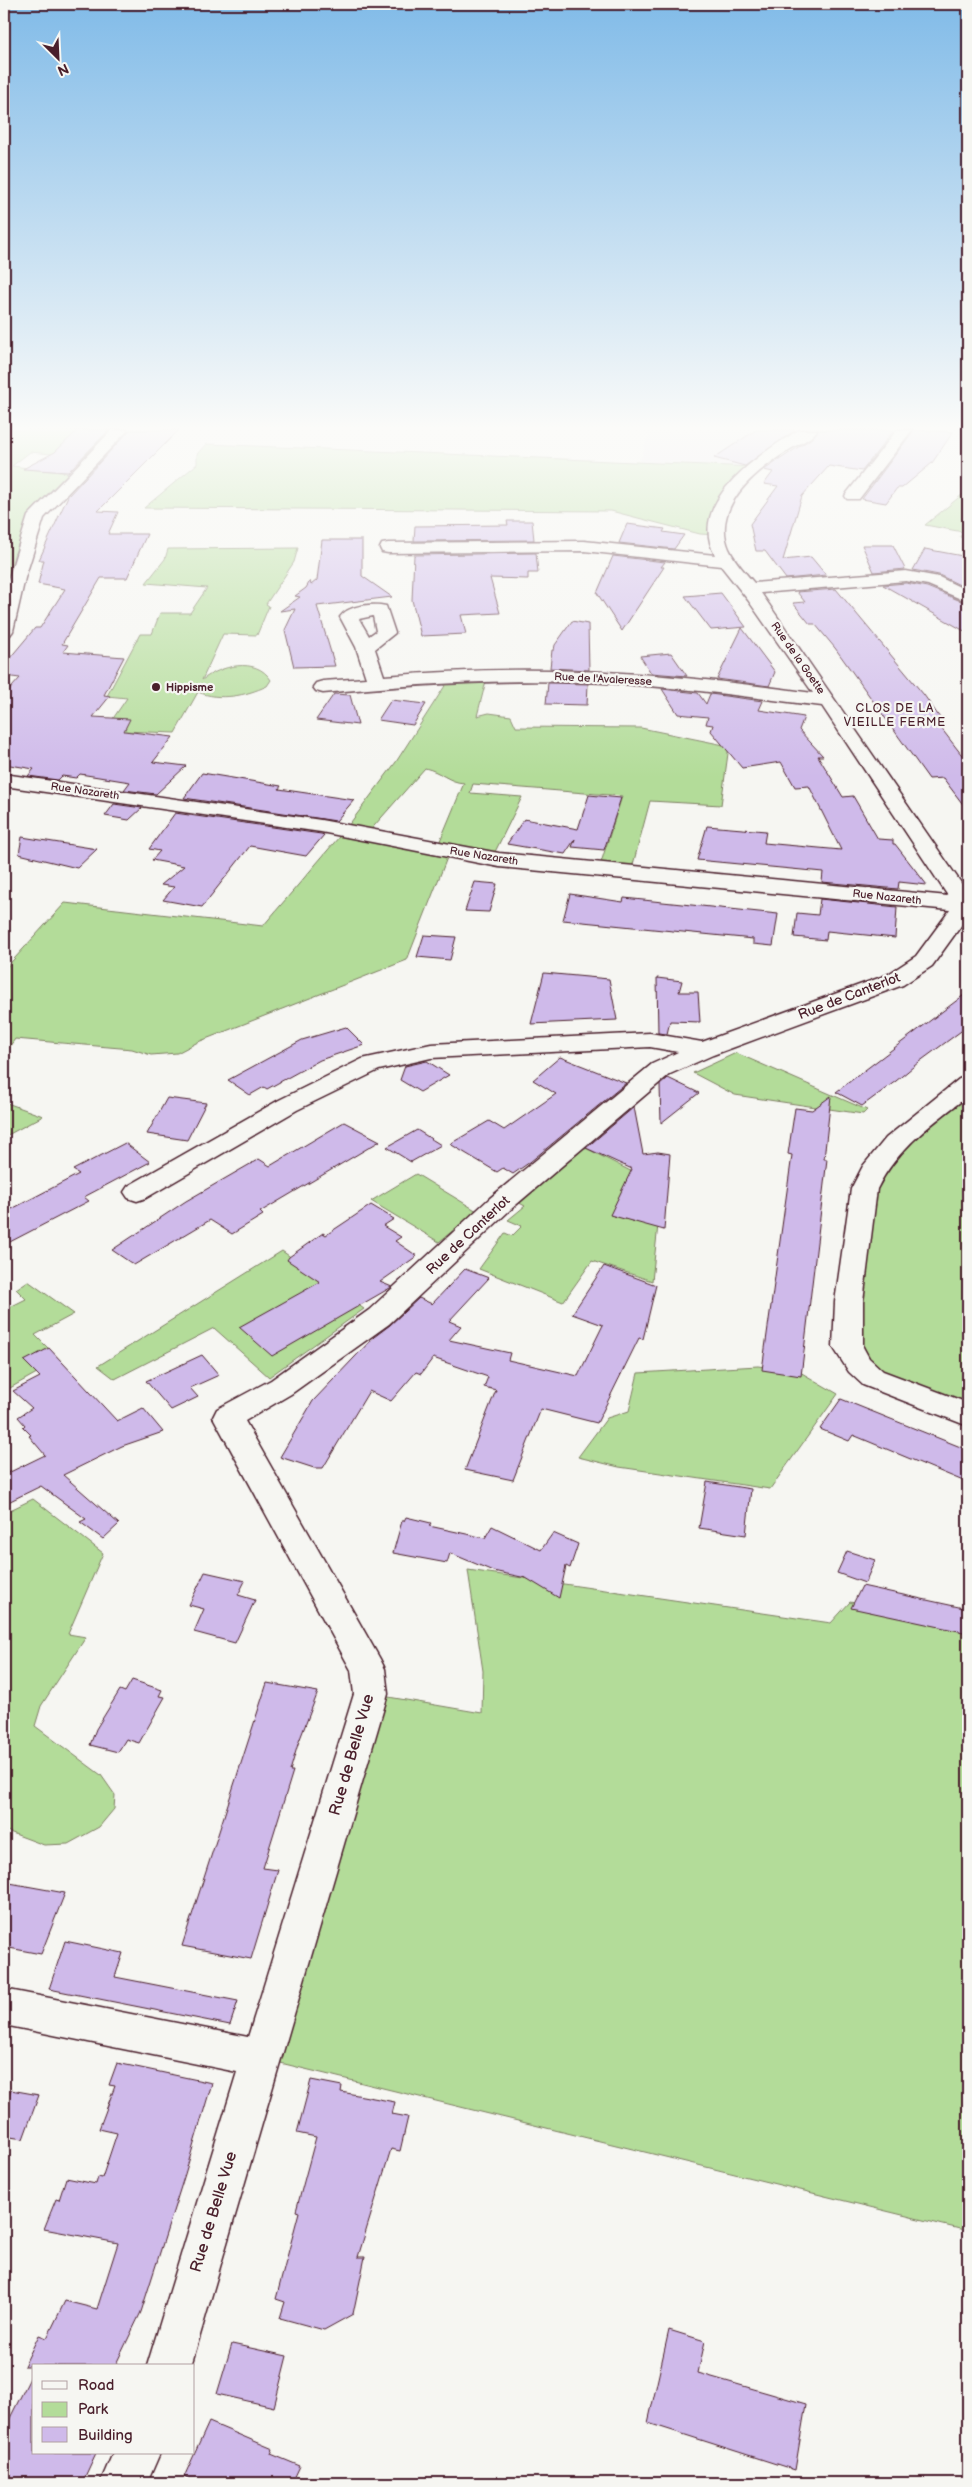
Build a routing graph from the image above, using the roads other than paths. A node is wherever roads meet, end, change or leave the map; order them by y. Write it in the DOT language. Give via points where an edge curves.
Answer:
graph roads {
  1 [pos="26,546"];
  2 [pos="572,546"];
  3 [pos="585,546"];
  4 [pos="721,546"];
  5 [pos="388,547"];
  6 [pos="727,561"];
  7 [pos="749,589"];
  8 [pos="968,597"];
  9 [pos="4,631"];
  10 [pos="365,647"];
  11 [pos="377,682"];
  12 [pos="323,687"];
  13 [pos="828,701"];
  14 [pos="4,780"];
  15 [pos="967,905"];
  16 [pos="704,1050"];
  17 [pos="968,1084"];
  18 [pos="137,1192"];
  19 [pos="968,1415"];
  20 [pos="228,1417"];
  21 [pos="4,2007"];
  22 [pos="260,2058"];
  23 [pos="170,2364"];
  24 [pos="137,2454"];
  25 [pos="123,2483"];
  1 -- 9 [label="street"];
  2 -- 5 [label="street"];
  3 -- 6 [label="street"];
  4 -- 6 [label="street, Rue de la Goette"];
  6 -- 7 [label="street, Rue de la Goette"];
  7 -- 8 [label="street" via="906,576 933,581"];
  7 -- 13 [label="street, Rue de la Goette"];
  10 -- 11 [label="street"];
  11 -- 12 [label="street, Rue de l'Avaleresse"];
  11 -- 13 [label="street, Rue de l'Avaleresse" via="504,676 588,677 694,685"];
  13 -- 15 [label="street, Rue de la Goette"];
  14 -- 15 [label="street, Rue Nazareth" via="322,826 499,860"];
  15 -- 16 [label="street, Rue de Canterlot" via="949,924 938,945 912,971 853,997"];
  16 -- 18 [label="street" via="650,1040 431,1051 371,1064 288,1105"];
  16 -- 20 [label="street, Rue de Canterlot" via="661,1069 500,1204 379,1317 282,1387"];
  17 -- 19 [label="street" via="898,1140 871,1172 864,1189 850,1293 848,1347 859,1365 873,1378"];
  20 -- 22 [label="street, Rue de Belle Vue" via="368,1669 370,1683 369,1705"];
  21 -- 22 [label="street"];
  22 -- 23 [label="street, Rue de Belle Vue"];
  24 -- 25 [label="street"];
}
